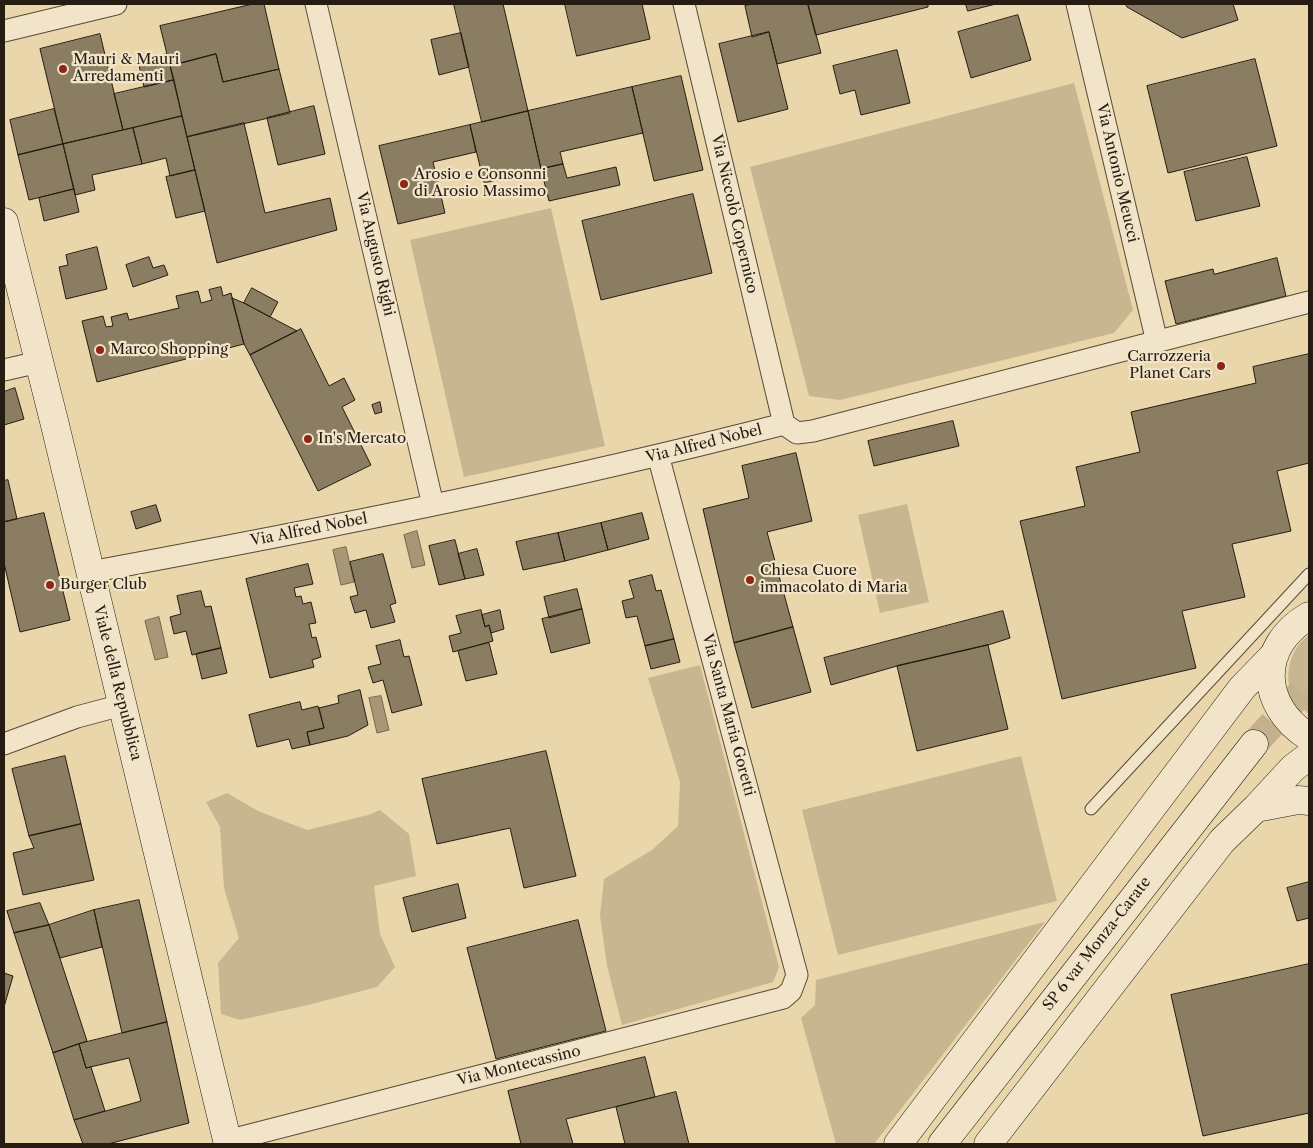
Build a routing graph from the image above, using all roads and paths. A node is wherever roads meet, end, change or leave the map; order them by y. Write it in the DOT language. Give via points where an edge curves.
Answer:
graph roads {
  1 [pos="116,4"];
  2 [pos="316,4"];
  3 [pos="684,4"];
  4 [pos="1077,4"];
  5 [pos="4,17"];
  6 [pos="36,23"];
  7 [pos="4,31"];
  8 [pos="4,222"];
  9 [pos="1309,302"];
  10 [pos="1157,342"];
  11 [pos="39,362"];
  12 [pos="4,370"];
  13 [pos="784,424"];
  14 [pos="658,455"];
  15 [pos="433,505"];
  16 [pos="90,572"];
  17 [pos="1309,574"];
  18 [pos="1309,616"];
  19 [pos="1270,639"];
  20 [pos="122,705"];
  21 [pos="1309,737"];
  22 [pos="4,744"];
  23 [pos="1254,744"];
  24 [pos="1309,756"];
  25 [pos="1309,801"];
  26 [pos="1256,808"];
  27 [pos="1091,809"];
  28 [pos="797,975"];
  29 [pos="228,1143"];
  30 [pos="898,1144"];
  31 [pos="942,1144"];
  32 [pos="988,1144"];
  1 -- 6 [label="street"];
  2 -- 15 [label="street, Via Augusto Righi"];
  3 -- 13 [label="street, Via Niccolò Copernico"];
  4 -- 10 [label="street, Via Antonio Meucci"];
  5 -- 6 [label="street"];
  6 -- 7 [label="street"];
  8 -- 11 [label="main road, Viale della Repubblica"];
  9 -- 10 [label="street"];
  10 -- 13 [label="street" via="813,431 797,433"];
  11 -- 12 [label="street"];
  11 -- 16 [label="main road, Viale della Repubblica"];
  13 -- 14 [label="street, Via Alfred Nobel"];
  14 -- 15 [label="street, Via Alfred Nobel"];
  14 -- 28 [label="street, Via Santa Maria Goretti"];
  15 -- 16 [label="street, Via Alfred Nobel"];
  16 -- 20 [label="main road, Viale della Repubblica"];
  17 -- 19 [label="lane"];
  18 -- 19 [label="main road" via="1288,632"];
  19 -- 21 [label="main road" via="1271,679 1277,703 1285,717"];
  19 -- 27 [label="lane"];
  19 -- 30 [label="main road" via="1242,688"];
  20 -- 22 [label="street" via="77,717"];
  20 -- 29 [label="main road, Viale della Repubblica"];
  23 -- 31 [label="main road, SP 6 var Monza-Carate"];
  24 -- 26 [label="main road" via="1293,768"];
  25 -- 26 [label="main road"];
  26 -- 32 [label="main road" via="1222,841"];
  28 -- 29 [label="street, Via Montecassino" via="791,991 783,998"];
}
